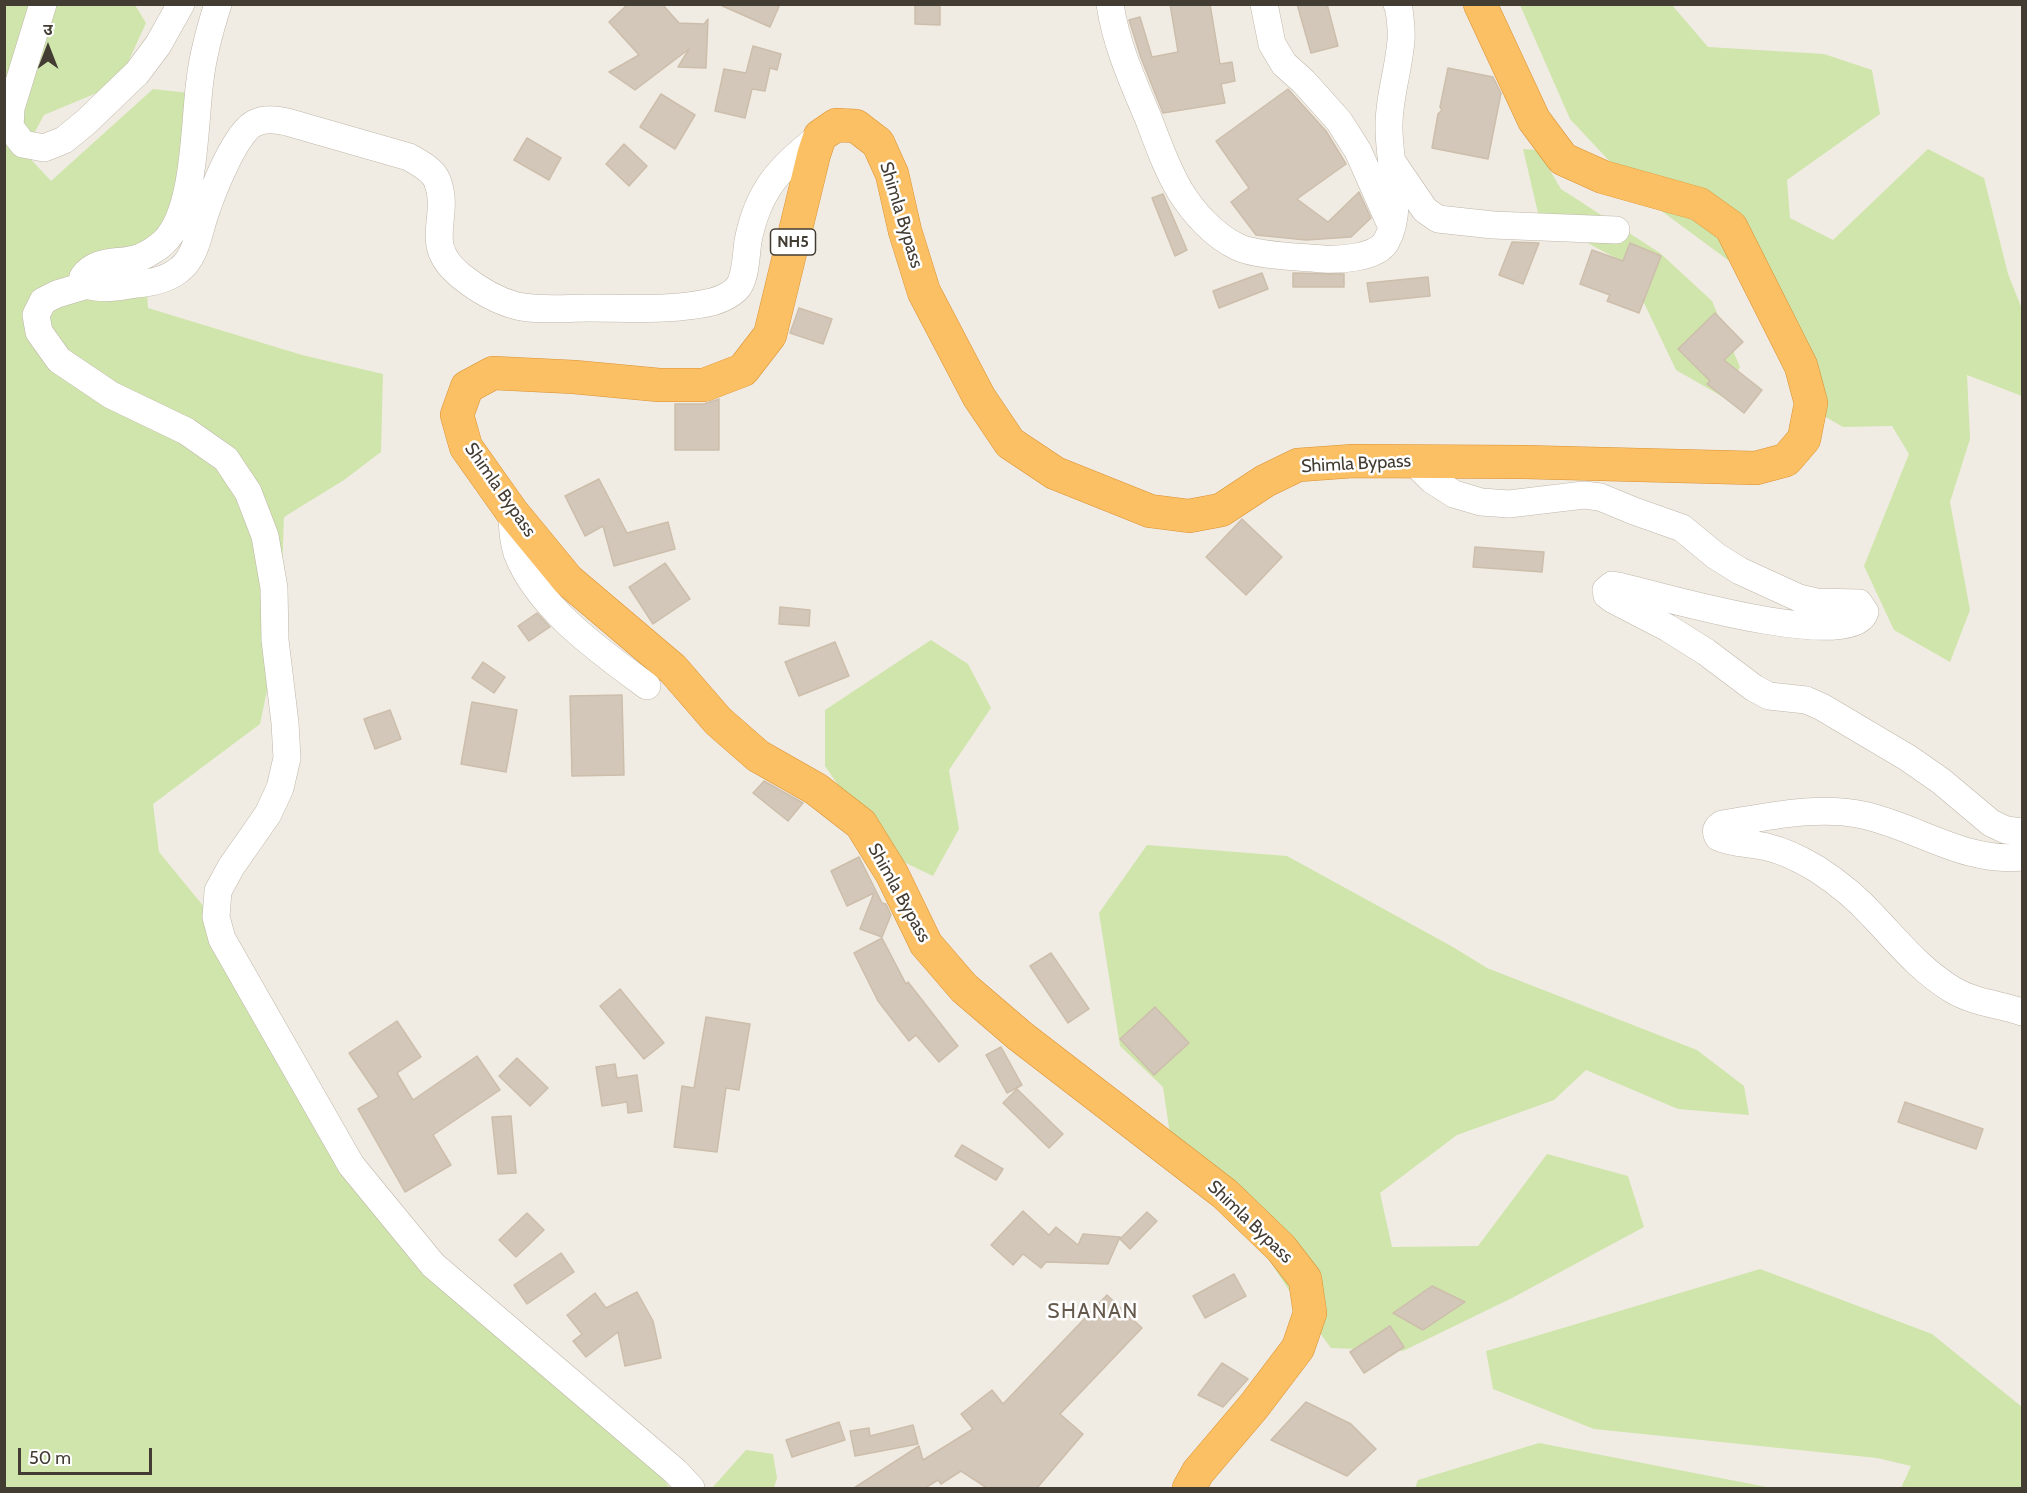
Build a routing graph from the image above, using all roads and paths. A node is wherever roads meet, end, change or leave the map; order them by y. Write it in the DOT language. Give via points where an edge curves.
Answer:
graph roads {
  1 [pos="43,4"];
  2 [pos="181,4"];
  3 [pos="218,4"];
  4 [pos="1110,4"];
  5 [pos="1264,4"];
  6 [pos="1397,4"];
  7 [pos="1480,4"];
  8 [pos="820,136"];
  9 [pos="1390,160"];
  10 [pos="1392,227"];
  11 [pos="1616,230"];
  12 [pos="87,285"];
  13 [pos="1413,461"];
  14 [pos="512,512"];
  15 [pos="647,686"];
  16 [pos="2022,832"];
  17 [pos="2022,857"];
  18 [pos="2022,1012"];
  19 [pos="691,1488"];
  20 [pos="1189,1488"];
  1 -- 2 [label="street" via="10,108 10,127 23,144 44,148 64,140 87,122 137,73"];
  3 -- 12 [label="street" via="207,37 189,184 180,219 164,243 141,257 88,269 83,277"];
  4 -- 10 [label="street" via="1113,30 1163,155 1180,191 1218,236 1239,248 1339,260 1361,257 1384,244"];
  5 -- 10 [label="street" via="1272,44 1284,64 1339,121 1358,151"];
  6 -- 9 [label="street" via="1401,38 1390,97"];
  7 -- 13 [label="highway, Shimla Bypass" via="1534,120 1563,159 1602,177 1699,204 1731,227 1801,366 1811,403 1804,439 1786,460 1756,468"];
  8 -- 12 [label="street" via="773,179 756,209 740,285 730,295 714,301 677,308 548,308 517,306 491,296 462,278 441,254 437,179 427,168 409,158 270,119 245,129 206,211 191,258 178,271 152,282 98,289"];
  8 -- 13 [label="highway, Shimla Bypass" via="836,125 856,126 878,143 892,174 924,292 947,338 1010,443 1055,473 1149,511 1189,516 1221,510 1298,465"];
  8 -- 14 [label="highway, Shimla Bypass / NH5" via="770,335 743,370 704,384 659,385 493,373 466,387 457,415 466,447"];
  9 -- 10 [label="street" via="1395,198"];
  9 -- 11 [label="street" via="1425,210 1438,219"];
  12 -- 19 [label="street" via="43,301 36,315 39,332 59,360 111,395 186,431 226,459 248,492 265,536 274,588 287,758 280,788 268,813 218,891 216,916 222,939 351,1165 432,1265"];
  13 -- 16 [label="street" via="1431,480 1454,494 1481,502 1509,504 1584,495 1600,497 1682,528 1740,571 1799,598 1859,603 1865,612 1858,621 1801,626 1767,622 1619,586 1612,585 1606,590 1612,599 1668,628 1754,688 1769,696 1806,700 1822,707 1908,758 1991,823"];
  14 -- 15 [label="street" via="517,552 552,605 577,632"];
  14 -- 20 [label="highway, Shimla Bypass / NH5" via="568,580 673,669 718,721 758,756 816,789 861,824 892,874 926,944 964,988 1225,1194 1281,1248 1305,1278 1310,1313 1298,1348"];
  17 -- 18 [label="street" via="1975,855 1865,815 1837,811 1808,811 1722,824 1716,832 1725,840 1794,856 1849,893 1900,948 1953,990 1982,1003"];
}
